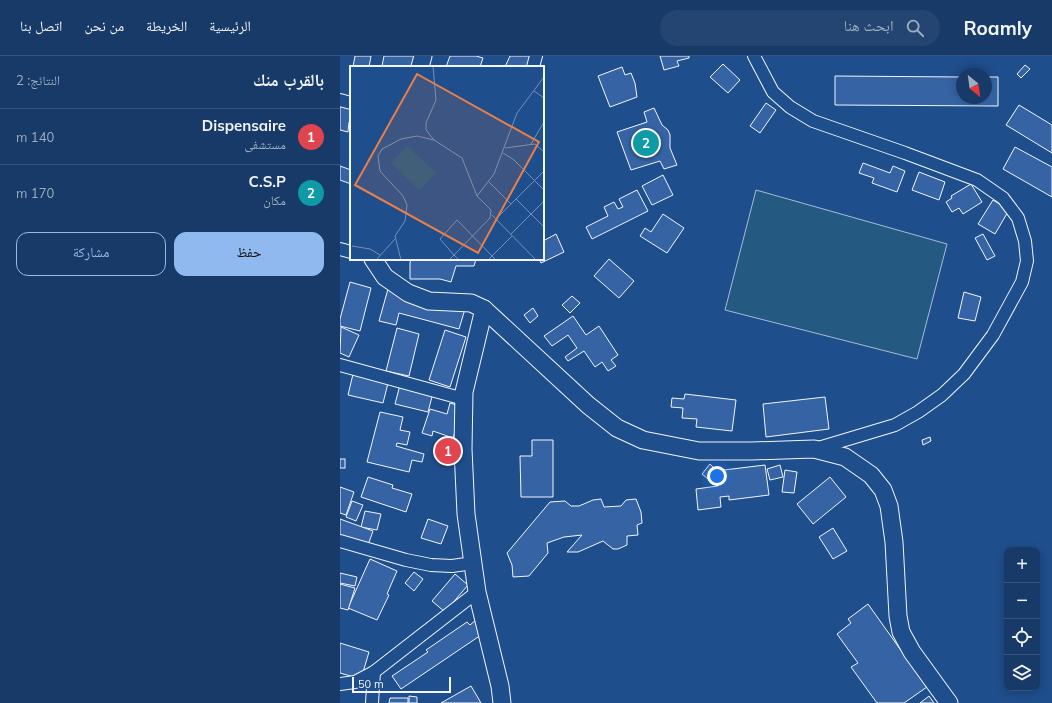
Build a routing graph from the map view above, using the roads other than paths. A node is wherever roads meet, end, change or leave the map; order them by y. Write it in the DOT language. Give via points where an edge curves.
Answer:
graph roads {
  1 [pos="423,56"];
  2 [pos="536,56"];
  3 [pos="754,56"];
  4 [pos="420,66"];
  5 [pos="533,66"];
  6 [pos="340,100"];
  7 [pos="350,103"];
  8 [pos="373,260"];
  9 [pos="484,309"];
  10 [pos="340,365"];
  11 [pos="464,399"];
  12 [pos="814,449"];
  13 [pos="340,541"];
  14 [pos="473,564"];
  15 [pos="477,592"];
  16 [pos="374,672"];
  17 [pos="340,684"];
  18 [pos="372,703"];
  19 [pos="502,703"];
  20 [pos="949,703"];
  1 -- 4 [label="main road"];
  2 -- 5 [label="street"];
  3 -- 12 [label="street" via="773,92 790,107 813,121 977,180 1003,198 1018,218 1025,241 1027,261 1022,282 993,336 964,374 942,395 895,425"];
  6 -- 7 [label="street"];
  8 -- 9 [label="main road" via="385,277 408,293 429,301 471,303"];
  9 -- 11 [label="main road"];
  9 -- 12 [label="main road" via="588,405 617,428 643,440 699,451"];
  10 -- 11 [label="street"];
  11 -- 14 [label="main road" via="466,514"];
  12 -- 20 [label="main road" via="845,457 872,475 883,490 889,506 894,542 901,632 912,652"];
  13 -- 14 [label="street" via="431,565"];
  14 -- 15 [label="main road"];
  15 -- 16 [label="street"];
  15 -- 19 [label="main road"];
  16 -- 17 [label="street" via="355,682"];
  16 -- 18 [label="street"];
}
